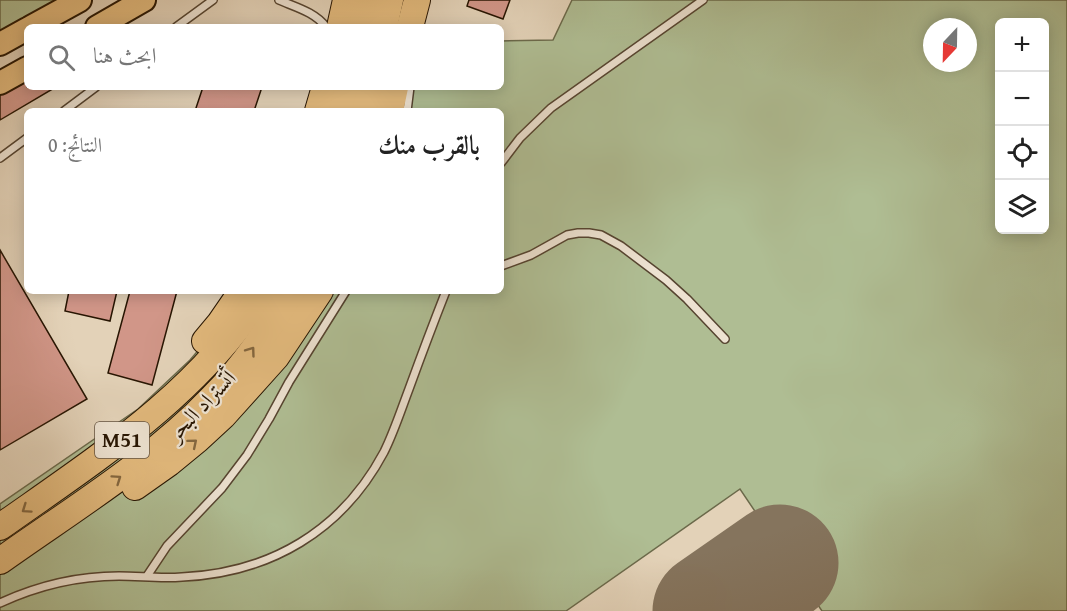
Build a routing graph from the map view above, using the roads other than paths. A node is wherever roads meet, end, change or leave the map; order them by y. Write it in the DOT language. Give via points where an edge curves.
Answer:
graph roads {
  1 [pos="80,0"];
  2 [pos="144,0"];
  3 [pos="213,0"];
  4 [pos="279,0"];
  5 [pos="346,0"];
  6 [pos="368,0"];
  7 [pos="390,0"];
  8 [pos="417,0"];
  9 [pos="703,0"];
  10 [pos="36,24"];
  11 [pos="103,24"];
  12 [pos="180,24"];
  13 [pos="324,24"];
  14 [pos="341,24"];
  15 [pos="363,24"];
  16 [pos="385,24"];
  17 [pos="411,24"];
  18 [pos="24,31"];
  19 [pos="0,44"];
  20 [pos="24,70"];
  21 [pos="0,83"];
  22 [pos="92,90"];
  23 [pos="324,90"];
  24 [pos="347,90"];
  25 [pos="370,90"];
  26 [pos="394,90"];
  27 [pos="410,90"];
  28 [pos="68,108"];
  29 [pos="319,108"];
  30 [pos="343,108"];
  31 [pos="366,108"];
  32 [pos="391,108"];
  33 [pos="407,108"];
  34 [pos="24,140"];
  35 [pos="0,158"];
  36 [pos="504,159"];
  37 [pos="504,265"];
  38 [pos="240,294"];
  39 [pos="262,294"];
  40 [pos="290,294"];
  41 [pos="318,294"];
  42 [pos="344,294"];
  43 [pos="445,294"];
  44 [pos="725,339"];
  45 [pos="61,484"];
  46 [pos="54,523"];
  47 [pos="0,527"];
  48 [pos="0,561"];
  49 [pos="147,576"];
  50 [pos="0,603"];
  1 -- 10 [label="highway"];
  2 -- 11 [label="highway"];
  3 -- 12 [label="lane"];
  4 -- 13 [label="lane"];
  5 -- 14 [label="highway"];
  6 -- 15 [label="highway"];
  7 -- 16 [label="highway"];
  8 -- 17 [label="highway"];
  9 -- 36 [label="lane" via="551,108"];
  18 -- 19 [label="highway"];
  20 -- 21 [label="highway"];
  22 -- 28 [label="lane"];
  23 -- 29 [label="highway"];
  24 -- 30 [label="highway"];
  25 -- 31 [label="highway"];
  26 -- 32 [label="highway"];
  27 -- 33 [label="lane"];
  34 -- 35 [label="lane"];
  37 -- 44 [label="lane" via="567,235 601,235 666,280"];
  38 -- 45 [label="highway" via="199,347 81,454"];
  39 -- 45 [label="highway, أتستراد البحر / M51" via="241,325 164,406"];
  46 -- 40 [label="highway, أتستراد البحر / M51, one-way" via="144,460 215,396"];
  46 -- 41 [label="highway, one-way" via="80,520 115,501 197,440 276,357"];
  42 -- 49 [label="lane" via="247,455 222,488 167,546"];
  43 -- 49 [label="lane" via="385,451 369,478 326,525 272,558 242,569 211,576"];
  45 -- 47 [label="highway, أتستراد البحر / M51, one-way"];
  46 -- 48 [label="highway, أتستراد البحر / M51"];
  49 -- 50 [label="lane" via="52,584"];
}
